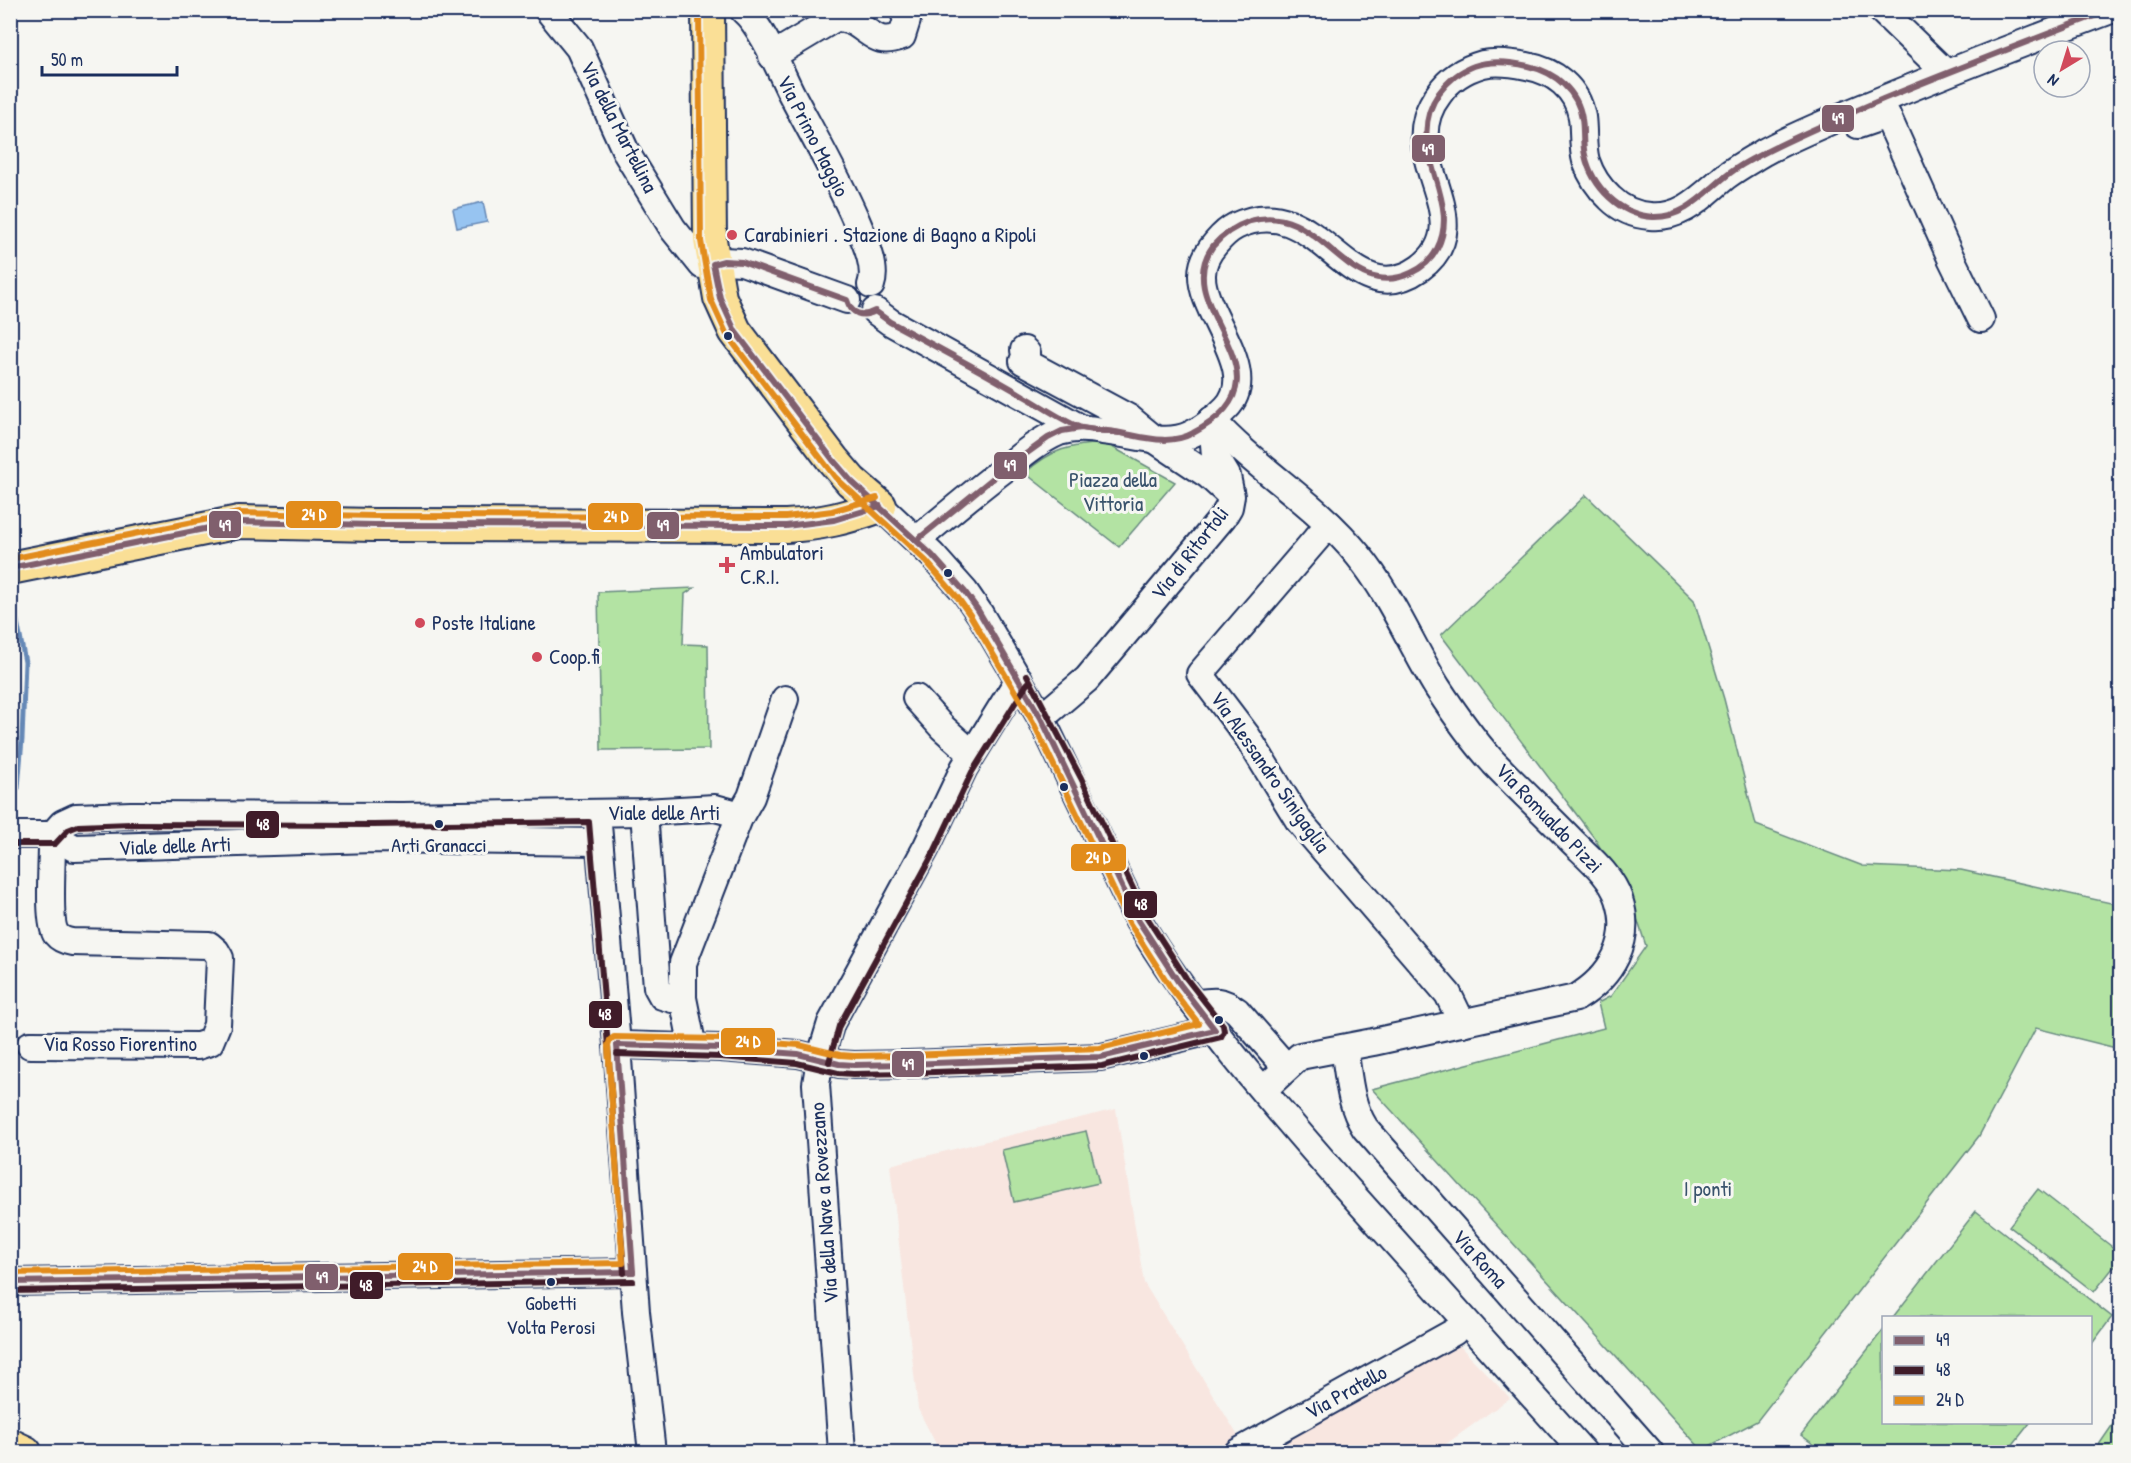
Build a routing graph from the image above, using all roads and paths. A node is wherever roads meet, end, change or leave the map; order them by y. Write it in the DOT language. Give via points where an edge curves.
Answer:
graph roads {
  1 [pos="548,10"];
  2 [pos="708,10"];
  3 [pos="743,10"];
  4 [pos="903,10"];
  5 [pos="1881,10"];
  6 [pos="2112,10"];
  7 [pos="772,56"];
  8 [pos="1956,69"];
  9 [pos="1800,134"];
  10 [pos="713,264"];
  11 [pos="872,285"];
  12 [pos="848,300"];
  13 [pos="876,311"];
  14 [pos="1981,319"];
  15 [pos="1024,350"];
  16 [pos="1212,420"];
  17 [pos="1081,428"];
  18 [pos="1157,441"];
  19 [pos="1231,496"];
  20 [pos="880,506"];
  21 [pos="1329,524"];
  22 [pos="917,540"];
  23 [pos="10,568"];
  24 [pos="1019,679"];
  25 [pos="916,698"];
  26 [pos="785,699"];
  27 [pos="1041,718"];
  28 [pos="972,754"];
  29 [pos="644,812"];
  30 [pos="597,813"];
  31 [pos="739,818"];
  32 [pos="373,828"];
  33 [pos="10,835"];
  34 [pos="52,835"];
  35 [pos="599,842"];
  36 [pos="683,998"];
  37 [pos="1194,1004"];
  38 [pos="1462,1023"];
  39 [pos="1215,1030"];
  40 [pos="30,1045"];
  41 [pos="617,1045"];
  42 [pos="693,1048"];
  43 [pos="1344,1048"];
  44 [pos="820,1059"];
  45 [pos="1286,1067"];
  46 [pos="1263,1090"];
  47 [pos="633,1272"];
  48 [pos="10,1282"];
  49 [pos="1454,1332"];
  50 [pos="10,1445"];
  51 [pos="25,1452"];
  52 [pos="652,1452"];
  53 [pos="842,1452"];
  54 [pos="1238,1452"];
  55 [pos="1583,1452"];
  56 [pos="1650,1452"];
  1 -- 10 [label="street, Via della Martellina" via="579,48 627,154 673,229 702,265"];
  2 -- 10 [label="main road" via="708,207"];
  3 -- 7 [label="street, Via Primo Maggio"];
  4 -- 7 [label="street, Via Primo Maggio" via="907,21 902,36 889,41 875,38 853,21 837,17"];
  5 -- 8 [label="street"];
  6 -- 8 [label="street"];
  7 -- 11 [label="street, Via Primo Maggio" via="855,219 874,274"];
  8 -- 9 [label="street"];
  9 -- 14 [label="street" via="1824,138 1887,115"];
  9 -- 16 [label="street" via="1728,175 1691,207 1666,217 1647,216 1616,204 1600,189 1585,159 1578,105 1556,76 1535,67 1495,62 1462,72 1438,94 1427,118 1424,142 1442,203 1444,230 1438,248 1421,267 1389,279 1370,276 1348,265 1301,227 1267,218 1236,226 1211,249 1203,266 1203,286 1226,339 1238,382 1233,399"];
  10 -- 12 [label="street" via="742,262"];
  10 -- 20 [label="main road" via="720,298 735,330 833,460"];
  11 -- 12 [label="street" via="855,285"];
  11 -- 13 [label="street" via="880,295"];
  12 -- 13 [label="street" via="850,309 857,314"];
  13 -- 17 [label="street"];
  15 -- 18 [label="street" via="1027,353 1023,361 1129,418"];
  16 -- 18 [label="street" via="1178,440"];
  16 -- 19 [label="street, Via di Ritortoli" via="1215,456 1227,476"];
  16 -- 21 [label="street, Via Romualdo Pizzi"];
  17 -- 18 [label="street"];
  17 -- 22 [label="street" via="1062,431 1031,448"];
  18 -- 19 [label="street" via="1208,475"];
  19 -- 27 [label="street, Via di Ritortoli" via="1223,517 1087,679"];
  20 -- 22 [label="street"];
  20 -- 23 [label="main road" via="840,520 786,526 239,522"];
  21 -- 38 [label="street, Via Alessandro Sinigaglia" via="1200,674 1248,736 1299,821 1448,994"];
  21 -- 38 [label="street, Via Romualdo Pizzi" via="1370,570 1466,728 1494,762 1597,865 1619,898 1623,915 1620,946 1597,984 1565,1002"];
  22 -- 24 [label="street" via="965,592"];
  24 -- 27 [label="street"];
  24 -- 28 [label="street, Via della Nave a Rovezzano"];
  25 -- 28 [label="street"];
  26 -- 31 [label="street" via="751,797"];
  27 -- 37 [label="street" via="1138,920"];
  28 -- 44 [label="street, Via della Nave a Rovezzano" via="831,1023"];
  29 -- 30 [label="street, Viale delle Arti"];
  29 -- 31 [label="street, Viale delle Arti" via="715,808"];
  29 -- 36 [label="street" via="657,987 662,996"];
  30 -- 32 [label="street, Viale delle Arti"];
  30 -- 35 [label="street"];
  31 -- 36 [label="street" via="686,953"];
  32 -- 34 [label="street, Viale delle Arti" via="131,815 76,817"];
  32 -- 35 [label="street, Viale delle Arti"];
  33 -- 34 [label="street"];
  34 -- 40 [label="street, Via Rosso Fiorentino" via="51,919 57,935 72,942 209,945 220,958 217,1025 210,1042 198,1046"];
  35 -- 41 [label="street"];
  36 -- 42 [label="street"];
  37 -- 39 [label="street"];
  37 -- 45 [label="street" via="1215,1001 1230,1006"];
  38 -- 43 [label="street, Via Romualdo Pizzi"];
  39 -- 44 [label="street" via="1081,1058 854,1065"];
  39 -- 46 [label="street"];
  41 -- 42 [label="street"];
  41 -- 47 [label="street"];
  42 -- 44 [label="street" via="798,1054"];
  43 -- 45 [label="street, Via Romualdo Pizzi" via="1299,1056"];
  43 -- 56 [label="street, Via Roma" via="1349,1090 1365,1128"];
  44 -- 53 [label="street, Via della Nave a Rovezzano" via="816,1084"];
  45 -- 46 [label="street"];
  46 -- 55 [label="street"];
  47 -- 48 [label="street"];
  47 -- 52 [label="street"];
  49 -- 54 [label="street, Via Pratello"];
  50 -- 51 [label="main road"];
}
